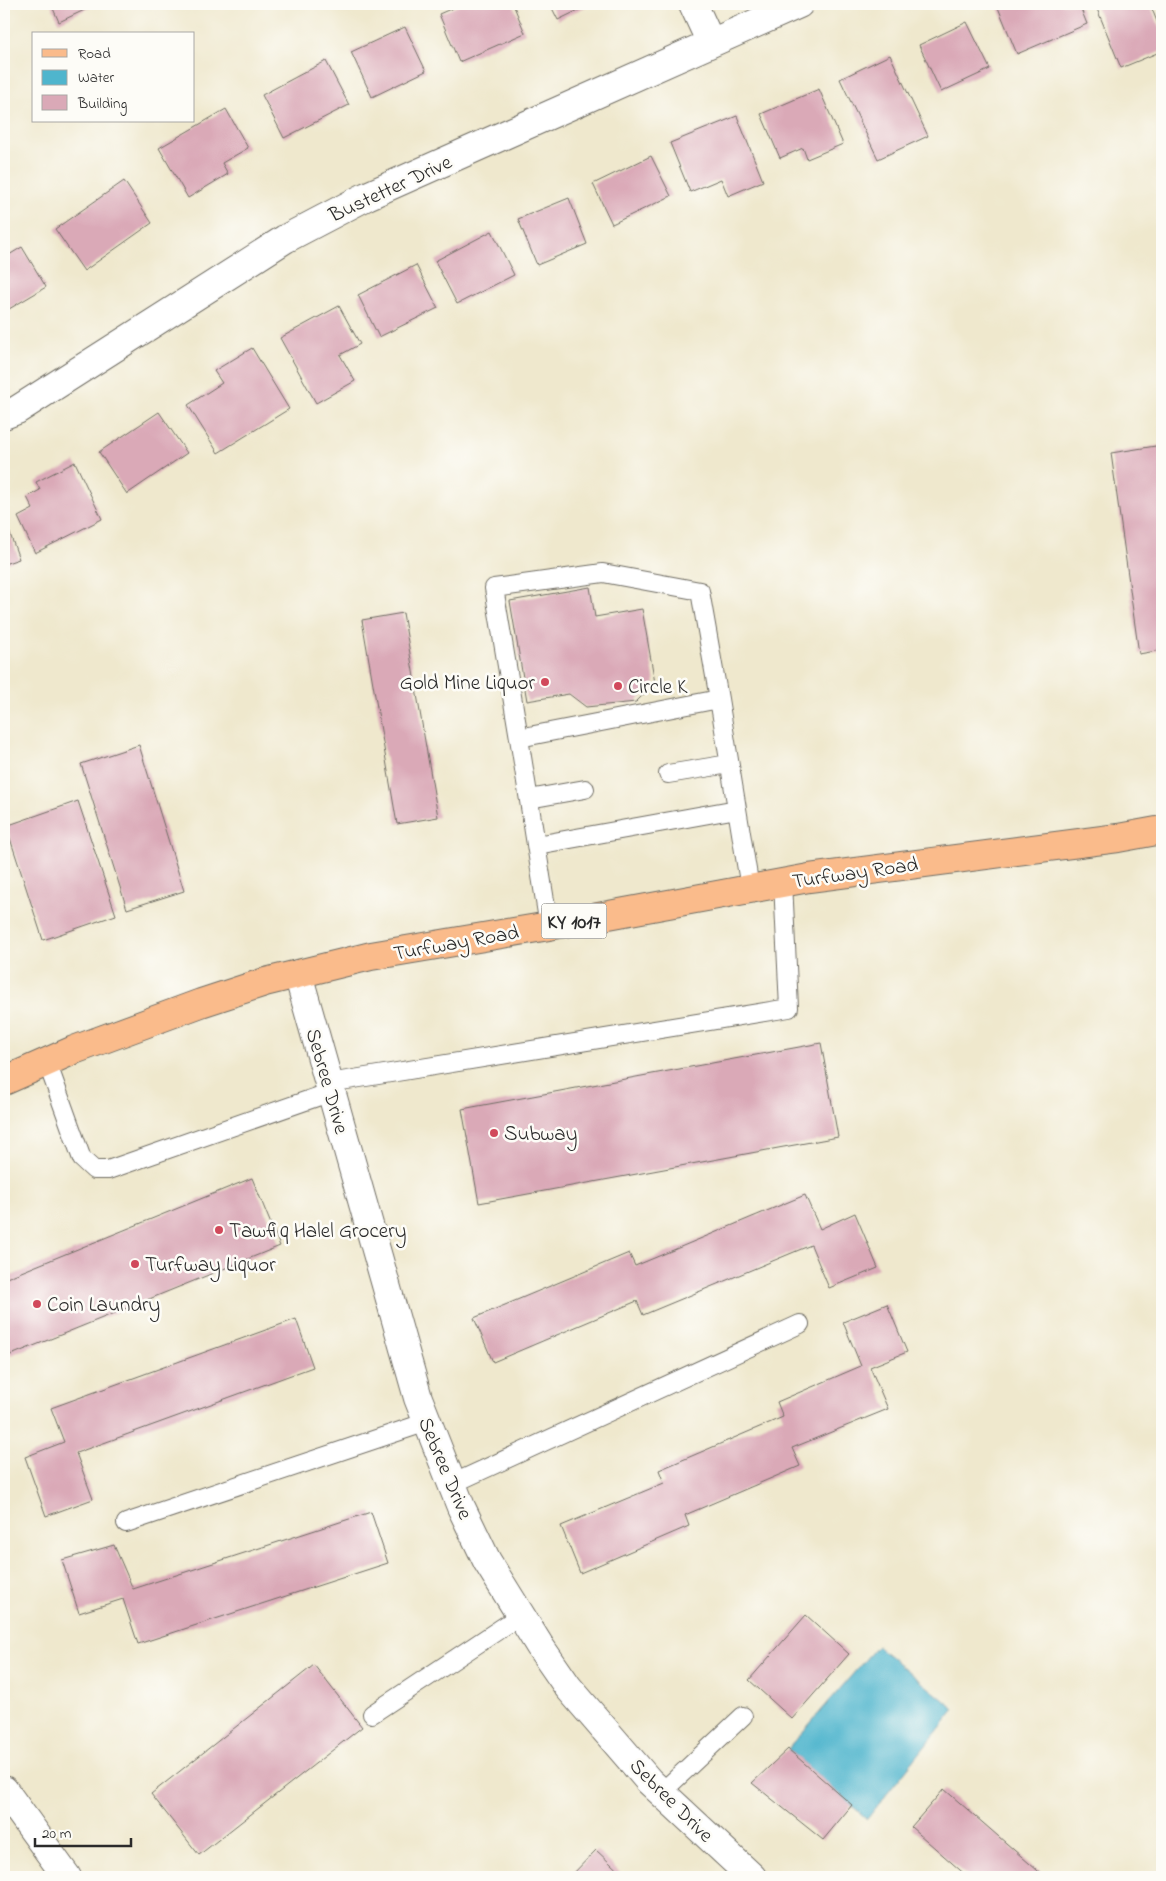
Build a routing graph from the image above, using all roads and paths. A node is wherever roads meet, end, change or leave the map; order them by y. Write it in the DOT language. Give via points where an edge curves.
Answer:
graph roads {
  1 [pos="693,4"];
  2 [pos="799,4"];
  3 [pos="710,42"];
  4 [pos="4,415"];
  5 [pos="719,699"];
  6 [pos="519,738"];
  7 [pos="730,764"];
  8 [pos="668,774"];
  9 [pos="584,789"];
  10 [pos="530,799"];
  11 [pos="737,809"];
  12 [pos="1162,833"];
  13 [pos="536,845"];
  14 [pos="783,882"];
  15 [pos="750,888"];
  16 [pos="549,926"];
  17 [pos="298,974"];
  18 [pos="47,1062"];
  19 [pos="4,1081"];
  20 [pos="330,1087"];
  21 [pos="800,1324"];
  22 [pos="427,1422"];
  23 [pos="452,1484"];
  24 [pos="126,1523"];
  25 [pos="521,1615"];
  26 [pos="372,1714"];
  27 [pos="743,1716"];
  28 [pos="4,1790"];
  29 [pos="662,1792"];
  30 [pos="67,1877"];
  31 [pos="752,1877"];
  1 -- 3 [label="street"];
  2 -- 3 [label="street, Bustetter Drive"];
  3 -- 4 [label="street, Bustetter Drive" via="358,200 285,239 17,410"];
  5 -- 6 [label="lane"];
  5 -- 6 [label="lane" via="700,591 603,573 494,588"];
  5 -- 7 [label="lane"];
  6 -- 10 [label="lane"];
  7 -- 8 [label="lane"];
  7 -- 11 [label="lane"];
  9 -- 10 [label="lane"];
  10 -- 13 [label="lane"];
  11 -- 13 [label="lane"];
  11 -- 15 [label="lane"];
  12 -- 14 [label="main road, Turfway Road / KY 1017"];
  13 -- 16 [label="lane"];
  14 -- 15 [label="main road, Turfway Road / KY 1017"];
  14 -- 20 [label="lane" via="789,1008"];
  15 -- 16 [label="main road, Turfway Road / KY 1017"];
  16 -- 17 [label="main road, Turfway Road / KY 1017" via="371,956"];
  17 -- 18 [label="main road, Turfway Road / KY 1017" via="201,1003"];
  17 -- 20 [label="street, Sebree Drive"];
  18 -- 19 [label="main road, Turfway Road / KY 1017"];
  18 -- 20 [label="lane" via="82,1159 94,1170 108,1170"];
  20 -- 22 [label="street, Sebree Drive"];
  21 -- 23 [label="lane"];
  22 -- 23 [label="street, Sebree Drive"];
  22 -- 24 [label="lane"];
  23 -- 25 [label="street, Sebree Drive" via="487,1561"];
  25 -- 26 [label="lane"];
  25 -- 29 [label="street, Sebree Drive" via="568,1687"];
  27 -- 29 [label="lane"];
  28 -- 30 [label="street"];
  29 -- 31 [label="street, Sebree Drive"];
}
